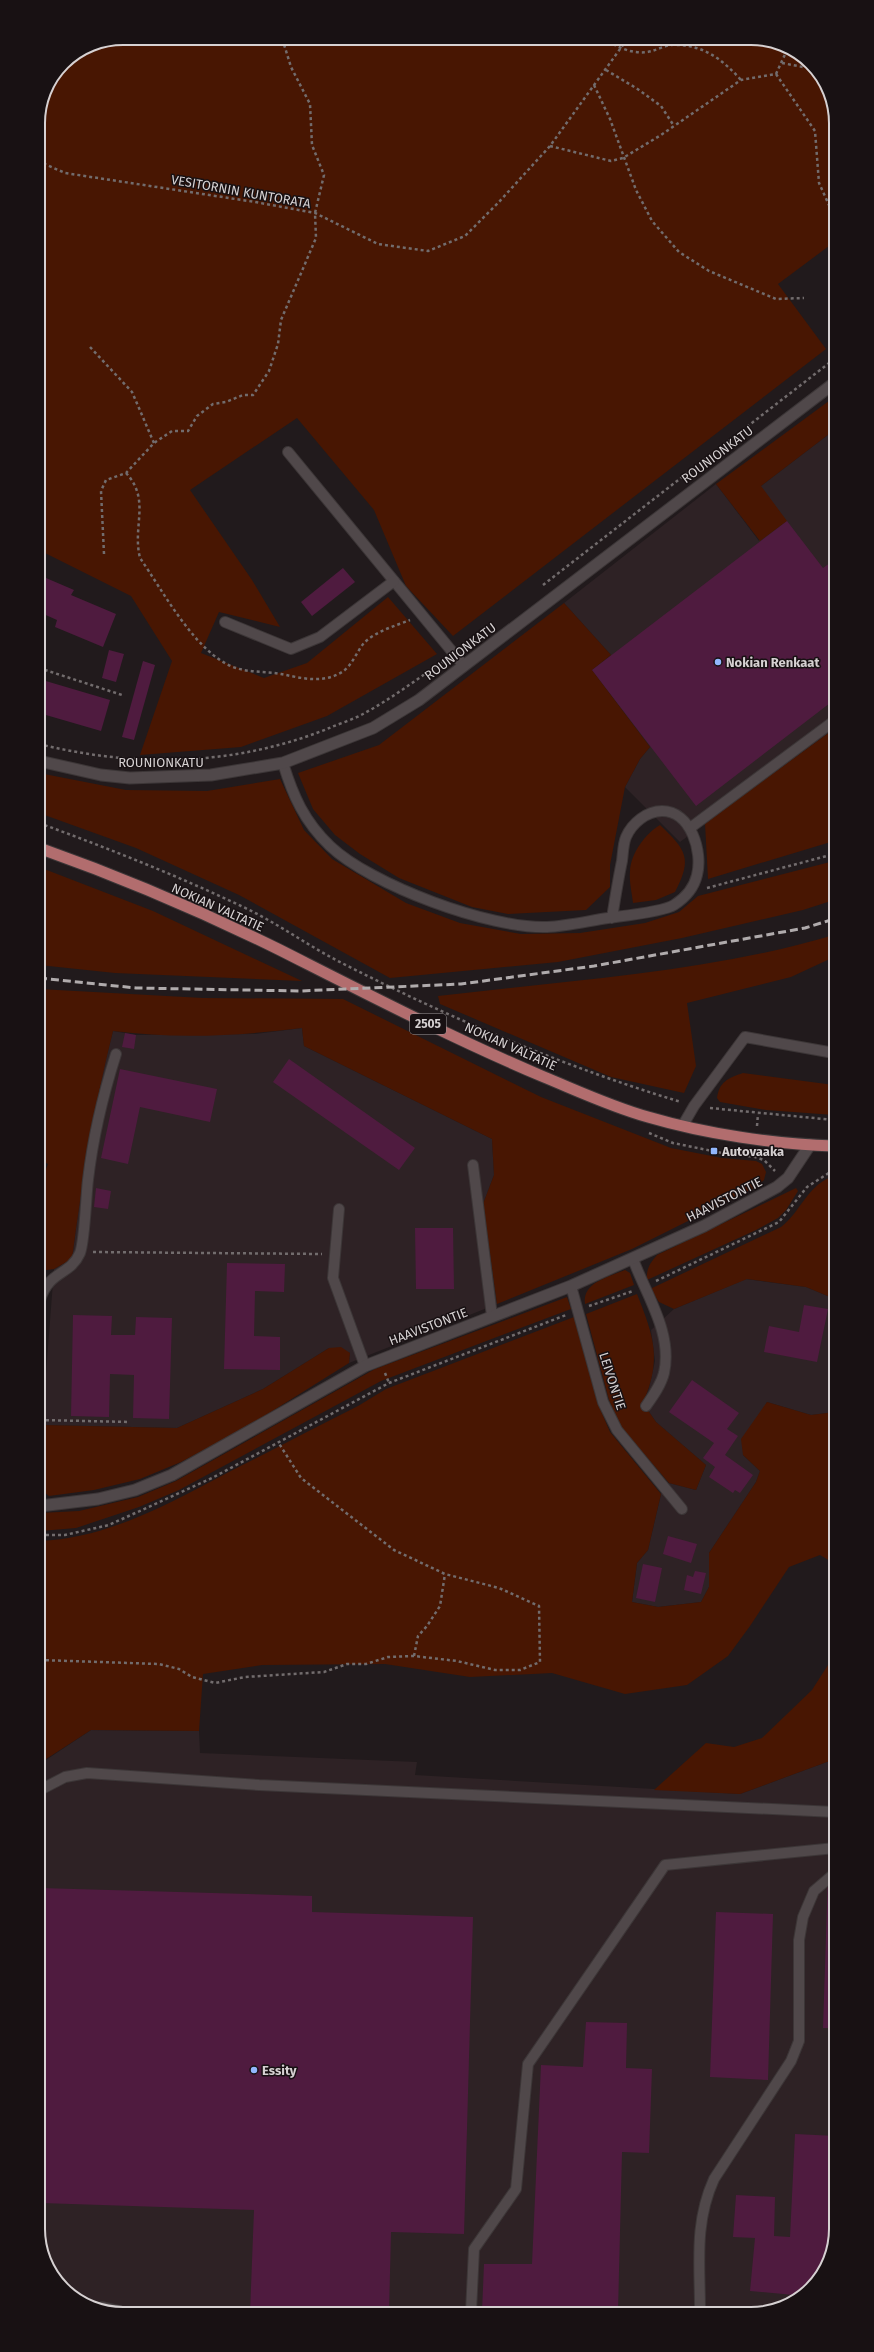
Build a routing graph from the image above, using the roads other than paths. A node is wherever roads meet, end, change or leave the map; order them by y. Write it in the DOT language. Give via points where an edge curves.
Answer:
graph roads {
  1 [pos="829,387"];
  2 [pos="288,452"];
  3 [pos="394,581"];
  4 [pos="225,622"];
  5 [pos="464,666"];
  6 [pos="829,725"];
  7 [pos="45,762"];
  8 [pos="283,763"];
  9 [pos="690,828"];
  10 [pos="45,850"];
  11 [pos="612,918"];
  12 [pos="829,1053"];
  13 [pos="116,1054"];
  14 [pos="683,1125"];
  15 [pos="810,1145"];
  16 [pos="829,1146"];
  17 [pos="473,1165"];
  18 [pos="339,1209"];
  19 [pos="633,1259"];
  20 [pos="571,1286"];
  21 [pos="45,1288"];
  22 [pos="492,1316"];
  23 [pos="365,1366"];
  24 [pos="646,1406"];
  25 [pos="45,1505"];
  26 [pos="682,1509"];
  27 [pos="45,1788"];
  28 [pos="829,1812"];
  29 [pos="829,1849"];
  30 [pos="829,1879"];
  31 [pos="471,2307"];
  32 [pos="700,2307"];
  1 -- 5 [label="main road, ROUNIONKATU"];
  2 -- 3 [label="lane"];
  3 -- 4 [label="lane" via="320,637 291,649"];
  3 -- 5 [label="lane"];
  5 -- 8 [label="main road, ROUNIONKATU" via="419,700 373,728"];
  6 -- 9 [label="lane"];
  7 -- 8 [label="main road, ROUNIONKATU" via="101,775 130,778 211,775"];
  8 -- 11 [label="lane" via="292,794 308,821 330,846 355,864 395,886 470,915 507,924 547,927"];
  9 -- 11 [label="lane" via="699,853 697,875 689,893 673,906"];
  9 -- 11 [label="lane" via="680,817 663,811 648,814 635,823 626,837"];
  10 -- 14 [label="main road, NOKIAN VALTATIE / 2505" via="170,900 278,949 384,1003 510,1062 592,1097 647,1117"];
  12 -- 14 [label="lane" via="745,1037"];
  13 -- 21 [label="lane" via="104,1090 90,1170 80,1252 74,1263 48,1281"];
  14 -- 15 [label="main road, NOKIAN VALTATIE / 2505" via="719,1133"];
  15 -- 16 [label="main road, NOKIAN VALTATIE / 2505"];
  15 -- 19 [label="main road, HAAVISTONTIE" via="788,1178 777,1187 704,1226"];
  17 -- 22 [label="lane"];
  18 -- 23 [label="lane" via="333,1278"];
  19 -- 20 [label="main road, HAAVISTONTIE"];
  19 -- 24 [label="lane" via="663,1329 666,1356 664,1374"];
  20 -- 22 [label="main road, HAAVISTONTIE"];
  20 -- 26 [label="lane, LEIVONTIE" via="603,1402 617,1430"];
  22 -- 23 [label="main road, HAAVISTONTIE"];
  23 -- 25 [label="main road, HAAVISTONTIE" via="172,1475 135,1490 98,1499"];
  27 -- 28 [label="lane" via="65,1778 88,1773 259,1785"];
  29 -- 31 [label="lane" via="665,1865 528,2064 516,2189 474,2249"];
  30 -- 32 [label="lane" via="814,1891 803,1917 799,1940 799,2041 791,2061 714,2179 705,2199 700,2223"];
}
